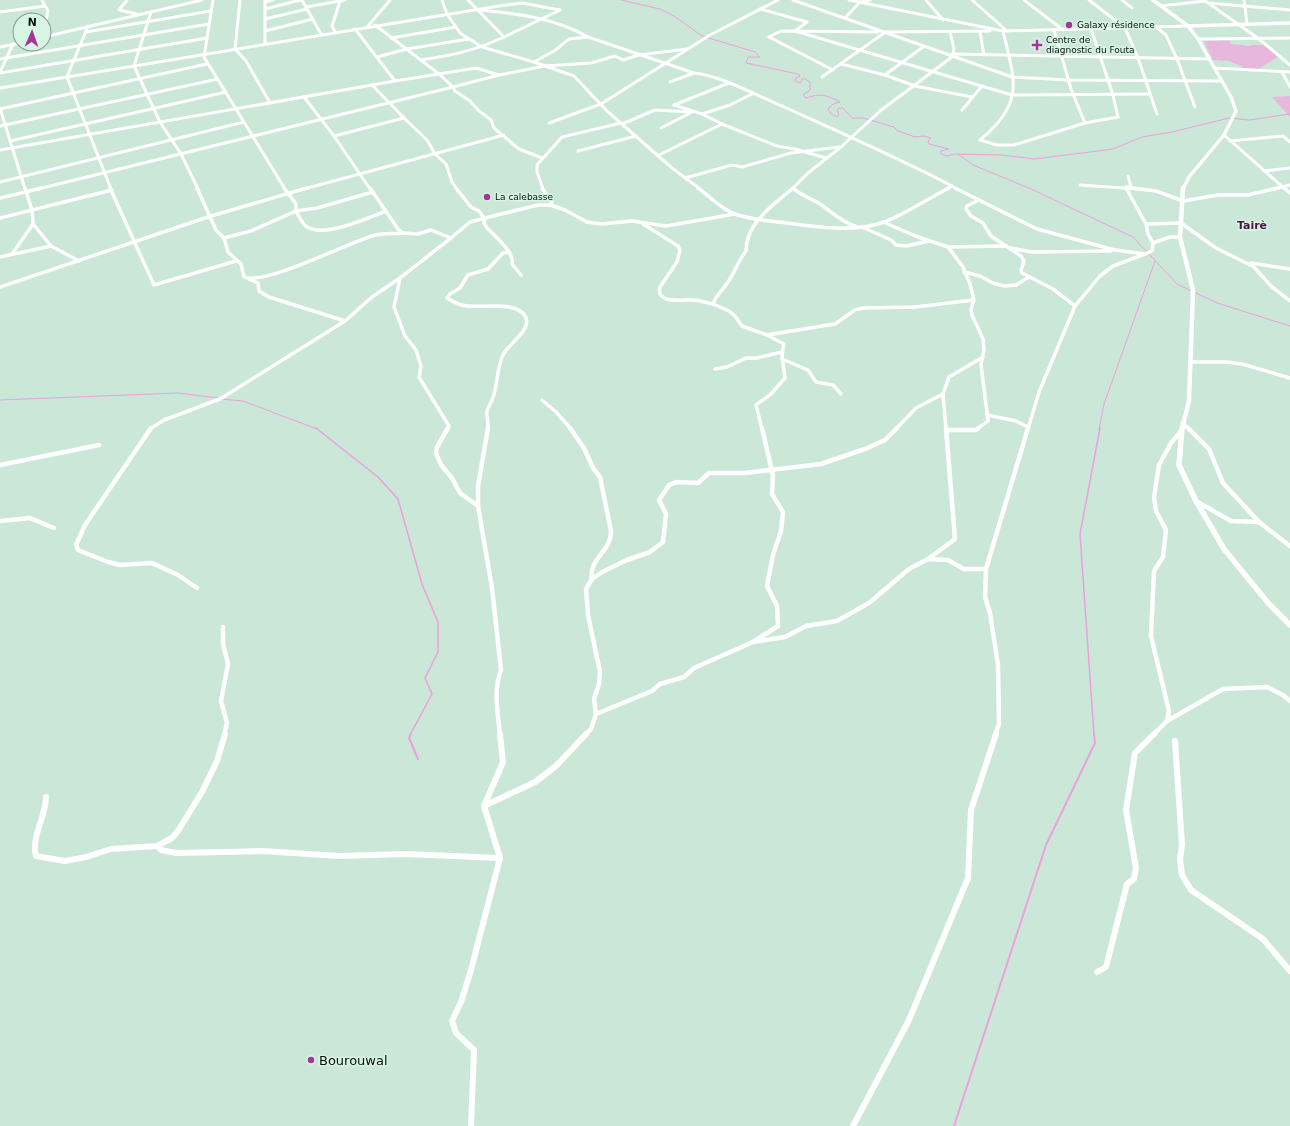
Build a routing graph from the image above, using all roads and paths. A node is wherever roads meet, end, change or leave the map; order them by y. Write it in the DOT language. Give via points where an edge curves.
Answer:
graph roads {
  1 [pos="42,0"];
  2 [pos="127,0"];
  3 [pos="202,0"];
  4 [pos="213,0"];
  5 [pos="240,0"];
  6 [pos="273,0"];
  7 [pos="301,0"];
  8 [pos="345,0"];
  9 [pos="390,0"];
  10 [pos="442,0"];
  11 [pos="468,0"];
  12 [pos="778,0"];
  13 [pos="793,0"];
  14 [pos="849,0"];
  15 [pos="870,0"];
  16 [pos="926,0"];
  17 [pos="972,0"];
  18 [pos="1024,0"];
  19 [pos="1089,0"];
  20 [pos="1122,0"];
  21 [pos="1153,0"];
  22 [pos="1244,0"];
  23 [pos="265,1"];
  24 [pos="340,1"];
  25 [pos="1206,1"];
  26 [pos="860,2"];
  27 [pos="45,6"];
  28 [pos="1161,6"];
  29 [pos="1244,6"];
  30 [pos="306,8"];
  31 [pos="1132,8"];
  32 [pos="265,9"];
  33 [pos="760,9"];
  34 [pos="478,10"];
  35 [pos="1290,10"];
  36 [pos="211,11"];
  37 [pos="0,12"];
  38 [pos="48,12"];
  39 [pos="152,12"];
  40 [pos="447,14"];
  41 [pos="138,15"];
  42 [pos="845,18"];
  43 [pos="265,19"];
  44 [pos="313,19"];
  45 [pos="539,20"];
  46 [pos="944,20"];
  47 [pos="148,22"];
  48 [pos="1237,23"];
  49 [pos="1247,23"];
  50 [pos="1290,23"];
  51 [pos="209,24"];
  52 [pos="375,25"];
  53 [pos="88,26"];
  54 [pos="368,26"];
  55 [pos="1188,26"];
  56 [pos="456,27"];
  57 [pos="1156,27"];
  58 [pos="1125,28"];
  59 [pos="355,29"];
  60 [pos="1091,29"];
  61 [pos="995,30"];
  62 [pos="1054,30"];
  63 [pos="1063,30"];
  64 [pos="265,31"];
  65 [pos="795,31"];
  66 [pos="1005,31"];
  67 [pos="86,32"];
  68 [pos="335,32"];
  69 [pos="883,32"];
  70 [pos="950,32"];
  71 [pos="980,32"];
  72 [pos="321,34"];
  73 [pos="52,35"];
  74 [pos="144,35"];
  75 [pos="504,37"];
  76 [pos="588,37"];
  77 [pos="207,38"];
  78 [pos="392,38"];
  79 [pos="1290,38"];
  80 [pos="469,39"];
  81 [pos="1198,39"];
  82 [pos="1259,39"];
  83 [pos="12,44"];
  84 [pos="265,44"];
  85 [pos="12,46"];
  86 [pos="80,46"];
  87 [pos="0,47"];
  88 [pos="482,47"];
  89 [pos="923,47"];
  90 [pos="140,49"];
  91 [pos="235,49"];
  92 [pos="407,49"];
  93 [pos="688,49"];
  94 [pos="858,50"];
  95 [pos="204,54"];
  96 [pos="639,55"];
  97 [pos="953,55"];
  98 [pos="984,55"];
  99 [pos="1009,55"];
  100 [pos="1062,56"];
  101 [pos="377,57"];
  102 [pos="1100,57"];
  103 [pos="1138,58"];
  104 [pos="0,59"];
  105 [pos="5,59"];
  106 [pos="1177,59"];
  107 [pos="1209,59"];
  108 [pos="74,60"];
  109 [pos="421,60"];
  110 [pos="534,62"];
  111 [pos="667,62"];
  112 [pos="902,63"];
  113 [pos="207,64"];
  114 [pos="841,64"];
  115 [pos="1289,64"];
  116 [pos="134,66"];
  117 [pos="545,66"];
  118 [pos="1214,68"];
  119 [pos="833,70"];
  120 [pos="0,72"];
  121 [pos="933,72"];
  122 [pos="1282,72"];
  123 [pos="1290,72"];
  124 [pos="694,73"];
  125 [pos="439,74"];
  126 [pos="499,75"];
  127 [pos="886,76"];
  128 [pos="67,77"];
  129 [pos="822,77"];
  130 [pos="1012,77"];
  131 [pos="140,78"];
  132 [pos="218,79"];
  133 [pos="1068,80"];
  134 [pos="1108,80"];
  135 [pos="1145,80"];
  136 [pos="1184,80"];
  137 [pos="395,81"];
  138 [pos="1222,81"];
  139 [pos="670,82"];
  140 [pos="729,83"];
  141 [pos="372,85"];
  142 [pos="915,86"];
  143 [pos="982,86"];
  144 [pos="453,87"];
  145 [pos="1290,87"];
  146 [pos="0,88"];
  147 [pos="226,92"];
  148 [pos="73,93"];
  149 [pos="147,94"];
  150 [pos="752,94"];
  151 [pos="1150,94"];
  152 [pos="1012,95"];
  153 [pos="1113,95"];
  154 [pos="1072,96"];
  155 [pos="304,97"];
  156 [pos="972,97"];
  157 [pos="270,103"];
  158 [pos="389,103"];
  159 [pos="601,104"];
  160 [pos="1195,107"];
  161 [pos="0,108"];
  162 [pos="154,108"];
  163 [pos="78,109"];
  164 [pos="236,109"];
  165 [pos="962,110"];
  166 [pos="694,112"];
  167 [pos="702,114"];
  168 [pos="1157,114"];
  169 [pos="404,118"];
  170 [pos="321,119"];
  171 [pos="160,122"];
  172 [pos="244,122"];
  173 [pos="549,123"];
  174 [pos="622,123"];
  175 [pos="1085,123"];
  176 [pos="84,124"];
  177 [pos="722,124"];
  178 [pos="5,125"];
  179 [pos="0,126"];
  180 [pos="662,128"];
  181 [pos="88,135"];
  182 [pos="504,135"];
  183 [pos="1224,135"];
  184 [pos="252,136"];
  185 [pos="334,136"];
  186 [pos="636,136"];
  187 [pos="850,138"];
  188 [pos="172,140"];
  189 [pos="10,141"];
  190 [pos="1230,141"];
  191 [pos="1290,142"];
  192 [pos="841,147"];
  193 [pos="13,148"];
  194 [pos="0,150"];
  195 [pos="578,151"];
  196 [pos="803,152"];
  197 [pos="181,154"];
  198 [pos="434,154"];
  199 [pos="658,155"];
  200 [pos="98,158"];
  201 [pos="542,158"];
  202 [pos="826,158"];
  203 [pos="1290,168"];
  204 [pos="1264,171"];
  205 [pos="104,173"];
  206 [pos="361,174"];
  207 [pos="22,176"];
  208 [pos="1128,176"];
  209 [pos="685,178"];
  210 [pos="0,182"];
  211 [pos="1080,185"];
  212 [pos="1290,185"];
  213 [pos="952,186"];
  214 [pos="1282,186"];
  215 [pos="1126,187"];
  216 [pos="793,188"];
  217 [pos="112,190"];
  218 [pos="26,192"];
  219 [pos="373,192"];
  220 [pos="288,193"];
  221 [pos="1290,193"];
  222 [pos="0,198"];
  223 [pos="979,200"];
  224 [pos="1183,201"];
  225 [pos="550,205"];
  226 [pos="32,210"];
  227 [pos="296,211"];
  228 [pos="386,211"];
  229 [pos="735,214"];
  230 [pos="211,216"];
  231 [pos="0,218"];
  232 [pos="484,218"];
  233 [pos="758,218"];
  234 [pos="640,222"];
  235 [pos="883,222"];
  236 [pos="1181,223"];
  237 [pos="33,224"];
  238 [pos="1146,224"];
  239 [pos="862,227"];
  240 [pos="403,233"];
  241 [pos="1180,237"];
  242 [pos="224,238"];
  243 [pos="451,238"];
  244 [pos="929,241"];
  245 [pos="1152,242"];
  246 [pos="133,243"];
  247 [pos="51,246"];
  248 [pos="948,247"];
  249 [pos="1008,247"];
  250 [pos="1116,250"];
  251 [pos="509,252"];
  252 [pos="12,254"];
  253 [pos="1144,254"];
  254 [pos="0,257"];
  255 [pos="79,261"];
  256 [pos="236,261"];
  257 [pos="1245,262"];
  258 [pos="1290,269"];
  259 [pos="964,272"];
  260 [pos="521,275"];
  261 [pos="1029,277"];
  262 [pos="400,278"];
  263 [pos="249,279"];
  264 [pos="0,287"];
  265 [pos="974,300"];
  266 [pos="1290,301"];
  267 [pos="713,304"];
  268 [pos="1076,306"];
  269 [pos="345,321"];
  270 [pos="767,335"];
  271 [pos="782,352"];
  272 [pos="983,356"];
  273 [pos="782,359"];
  274 [pos="1190,362"];
  275 [pos="715,369"];
  276 [pos="1290,378"];
  277 [pos="841,394"];
  278 [pos="943,394"];
  279 [pos="542,400"];
  280 [pos="987,415"];
  281 [pos="1182,423"];
  282 [pos="1028,427"];
  283 [pos="946,430"];
  284 [pos="1182,430"];
  285 [pos="99,445"];
  286 [pos="0,465"];
  287 [pos="771,468"];
  288 [pos="1196,501"];
  289 [pos="478,506"];
  290 [pos="0,521"];
  291 [pos="1258,522"];
  292 [pos="54,528"];
  293 [pos="1290,546"];
  294 [pos="928,558"];
  295 [pos="986,569"];
  296 [pos="592,579"];
  297 [pos="197,588"];
  298 [pos="1290,625"];
  299 [pos="223,627"];
  300 [pos="753,642"];
  301 [pos="1290,701"];
  302 [pos="596,714"];
  303 [pos="1167,721"];
  304 [pos="1175,740"];
  305 [pos="46,797"];
  306 [pos="484,806"];
  307 [pos="157,846"];
  308 [pos="500,858"];
  309 [pos="1290,971"];
  310 [pos="1097,972"];
  311 [pos="471,1126"];
  312 [pos="853,1126"];
  1 -- 27 [label="street"];
  2 -- 41 [label="street" via="119,10"];
  3 -- 39 [label="street"];
  4 -- 36 [label="street"];
  5 -- 91 [label="street"];
  6 -- 23 [label="street"];
  7 -- 30 [label="street"];
  7 -- 32 [label="street"];
  8 -- 24 [label="street"];
  9 -- 54 [label="street"];
  10 -- 40 [label="street"];
  11 -- 34 [label="street"];
  12 -- 33 [label="street"];
  13 -- 42 [label="street"];
  14 -- 26 [label="street"];
  15 -- 26 [label="street"];
  16 -- 46 [label="street"];
  17 -- 66 [label="street"];
  18 -- 63 [label="street"];
  19 -- 58 [label="street"];
  20 -- 31 [label="street"];
  21 -- 28 [label="street"];
  22 -- 29 [label="street"];
  23 -- 32 [label="street"];
  24 -- 30 [label="street"];
  24 -- 68 [label="street" via="332,26"];
  25 -- 28 [label="street"];
  25 -- 29 [label="street"];
  25 -- 48 [label="street"];
  26 -- 42 [label="street"];
  26 -- 46 [label="street"];
  27 -- 37 [label="street"];
  27 -- 38 [label="street"];
  28 -- 55 [label="street"];
  29 -- 35 [label="street"];
  29 -- 49 [label="street"];
  30 -- 43 [label="street"];
  30 -- 44 [label="street"];
  32 -- 43 [label="street"];
  33 -- 65 [label="street" via="807,22"];
  33 -- 93 [label="street"];
  34 -- 40 [label="street"];
  34 -- 45 [label="street" via="506,12"];
  34 -- 45 [label="street" via="522,3 560,10"];
  34 -- 75 [label="street"];
  36 -- 47 [label="street"];
  36 -- 51 [label="street"];
  39 -- 41 [label="street"];
  39 -- 47 [label="street"];
  40 -- 52 [label="street"];
  40 -- 56 [label="street"];
  41 -- 53 [label="street"];
  42 -- 69 [label="street"];
  43 -- 64 [label="street"];
  44 -- 64 [label="street"];
  44 -- 72 [label="street"];
  45 -- 75 [label="street"];
  45 -- 76 [label="street" via="576,30"];
  46 -- 61 [label="street"];
  47 -- 67 [label="street"];
  47 -- 74 [label="street"];
  48 -- 49 [label="street"];
  48 -- 55 [label="street"];
  48 -- 82 [label="street"];
  49 -- 50 [label="street"];
  51 -- 74 [label="street"];
  51 -- 77 [label="street"];
  52 -- 54 [label="street"];
  52 -- 78 [label="street"];
  53 -- 67 [label="street"];
  53 -- 73 [label="street"];
  54 -- 59 [label="street"];
  55 -- 57 [label="street"];
  55 -- 81 [label="street"];
  56 -- 78 [label="street"];
  56 -- 80 [label="street"];
  57 -- 58 [label="street"];
  57 -- 106 [label="street" via="1166,35"];
  58 -- 60 [label="street"];
  58 -- 103 [label="street"];
  59 -- 68 [label="street"];
  59 -- 101 [label="street"];
  60 -- 63 [label="street"];
  60 -- 102 [label="street"];
  61 -- 66 [label="street"];
  61 -- 71 [label="street"];
  62 -- 63 [label="street"];
  62 -- 66 [label="street"];
  62 -- 100 [label="street"];
  64 -- 84 [label="street"];
  65 -- 69 [label="street"];
  65 -- 94 [label="street"];
  65 -- 119 [label="street" via="781,31 769,37"];
  66 -- 99 [label="street"];
  67 -- 86 [label="street"];
  68 -- 72 [label="street"];
  69 -- 70 [label="street"];
  69 -- 89 [label="street"];
  69 -- 94 [label="street"];
  70 -- 71 [label="street"];
  70 -- 97 [label="street"];
  71 -- 98 [label="street"];
  72 -- 84 [label="street"];
  74 -- 86 [label="street"];
  74 -- 90 [label="street"];
  75 -- 88 [label="street"];
  76 -- 96 [label="street"];
  76 -- 110 [label="street" via="569,39"];
  77 -- 90 [label="street"];
  77 -- 95 [label="street"];
  78 -- 92 [label="street"];
  79 -- 82 [label="street"];
  80 -- 88 [label="street"];
  80 -- 92 [label="street"];
  81 -- 82 [label="street"];
  81 -- 107 [label="street"];
  82 -- 115 [label="street"];
  83 -- 87 [label="street"];
  84 -- 91 [label="street"];
  85 -- 105 [label="street"];
  86 -- 105 [label="street"];
  86 -- 108 [label="street"];
  88 -- 109 [label="street" via="459,54"];
  88 -- 110 [label="street"];
  89 -- 97 [label="street"];
  89 -- 112 [label="street"];
  90 -- 108 [label="street"];
  90 -- 116 [label="street"];
  91 -- 95 [label="street"];
  91 -- 157 [label="street" via="246,61"];
  92 -- 101 [label="street"];
  92 -- 109 [label="street"];
  93 -- 96 [label="street"];
  93 -- 111 [label="street"];
  94 -- 112 [label="street"];
  94 -- 114 [label="street"];
  95 -- 113 [label="street"];
  95 -- 116 [label="street"];
  96 -- 111 [label="street"];
  96 -- 117 [label="street" via="623,60 615,56 591,63"];
  97 -- 98 [label="street"];
  97 -- 121 [label="street"];
  97 -- 130 [label="street"];
  98 -- 99 [label="street"];
  99 -- 100 [label="street"];
  99 -- 130 [label="street"];
  100 -- 102 [label="street"];
  100 -- 133 [label="street"];
  101 -- 137 [label="street"];
  102 -- 103 [label="street"];
  102 -- 134 [label="street"];
  103 -- 106 [label="street"];
  103 -- 135 [label="street"];
  104 -- 105 [label="street"];
  105 -- 120 [label="street"];
  106 -- 107 [label="street"];
  106 -- 136 [label="street"];
  107 -- 118 [label="street"];
  108 -- 120 [label="street"];
  108 -- 128 [label="street"];
  109 -- 125 [label="street"];
  110 -- 117 [label="street"];
  111 -- 124 [label="street"];
  111 -- 159 [label="street"];
  112 -- 121 [label="street"];
  112 -- 127 [label="street"];
  113 -- 131 [label="street"];
  113 -- 132 [label="street"];
  114 -- 119 [label="street"];
  114 -- 127 [label="street"];
  116 -- 128 [label="street"];
  116 -- 131 [label="street"];
  117 -- 126 [label="street"];
  117 -- 159 [label="street" via="574,76"];
  118 -- 122 [label="street"];
  118 -- 138 [label="street"];
  119 -- 129 [label="street"];
  121 -- 142 [label="street"];
  121 -- 143 [label="street"];
  122 -- 123 [label="street"];
  122 -- 145 [label="street"];
  124 -- 139 [label="street"];
  124 -- 140 [label="street" via="705,74"];
  125 -- 126 [label="street" via="476,68"];
  125 -- 137 [label="street"];
  125 -- 144 [label="street"];
  126 -- 144 [label="street"];
  127 -- 142 [label="street"];
  128 -- 146 [label="street"];
  128 -- 148 [label="street"];
  130 -- 133 [label="street"];
  130 -- 152 [label="street"];
  131 -- 148 [label="street"];
  131 -- 149 [label="street"];
  132 -- 147 [label="street"];
  132 -- 149 [label="street"];
  133 -- 134 [label="street"];
  133 -- 154 [label="street"];
  134 -- 135 [label="street"];
  134 -- 153 [label="street"];
  135 -- 136 [label="street"];
  135 -- 151 [label="street"];
  136 -- 138 [label="street"];
  136 -- 160 [label="street"];
  137 -- 141 [label="street"];
  138 -- 183 [label="street" via="1236,110"];
  140 -- 150 [label="street"];
  140 -- 166 [label="street" via="674,105"];
  141 -- 155 [label="street"];
  141 -- 158 [label="street"];
  142 -- 156 [label="street"];
  142 -- 187 [label="street" via="880,111"];
  143 -- 152 [label="street"];
  143 -- 156 [label="street"];
  144 -- 158 [label="street"];
  144 -- 182 [label="street"];
  147 -- 162 [label="street"];
  147 -- 164 [label="street"];
  148 -- 161 [label="street"];
  148 -- 163 [label="street"];
  149 -- 162 [label="street"];
  149 -- 163 [label="street"];
  150 -- 167 [label="street" via="730,105"];
  150 -- 187 [label="street"];
  151 -- 153 [label="street"];
  151 -- 168 [label="street"];
  152 -- 154 [label="street"];
  152 -- 175 [label="street" via="1010,107 995,128 980,140 1014,145"];
  153 -- 154 [label="street"];
  153 -- 175 [label="street" via="1118,117"];
  154 -- 175 [label="street"];
  155 -- 157 [label="street"];
  155 -- 170 [label="street"];
  156 -- 165 [label="street"];
  157 -- 164 [label="street"];
  158 -- 169 [label="street"];
  158 -- 170 [label="street"];
  159 -- 173 [label="street"];
  159 -- 174 [label="street"];
  161 -- 178 [label="street"];
  162 -- 171 [label="street"];
  162 -- 176 [label="street"];
  163 -- 176 [label="street"];
  163 -- 178 [label="street"];
  164 -- 171 [label="street"];
  164 -- 172 [label="street"];
  166 -- 167 [label="street"];
  166 -- 174 [label="street" via="655,110"];
  166 -- 180 [label="street"];
  167 -- 177 [label="street"];
  169 -- 185 [label="street"];
  169 -- 198 [label="street" via="427,140"];
  170 -- 184 [label="street"];
  170 -- 185 [label="street"];
  171 -- 181 [label="street"];
  171 -- 188 [label="street"];
  172 -- 184 [label="street"];
  172 -- 188 [label="street"];
  174 -- 186 [label="street"];
  174 -- 201 [label="street" via="562,138"];
  176 -- 181 [label="street"];
  176 -- 189 [label="street"];
  177 -- 196 [label="street" via="777,146"];
  177 -- 199 [label="street"];
  178 -- 179 [label="street"];
  178 -- 189 [label="street"];
  181 -- 193 [label="street"];
  181 -- 200 [label="street"];
  182 -- 198 [label="street"];
  182 -- 201 [label="street" via="519,149"];
  183 -- 190 [label="street"];
  183 -- 224 [label="street" via="1189,178 1184,188"];
  184 -- 197 [label="street"];
  184 -- 220 [label="street"];
  185 -- 206 [label="street"];
  186 -- 195 [label="street"];
  186 -- 199 [label="street"];
  187 -- 192 [label="street"];
  187 -- 213 [label="street"];
  188 -- 197 [label="street"];
  188 -- 200 [label="street"];
  189 -- 193 [label="street"];
  190 -- 191 [label="street" via="1284,136"];
  190 -- 204 [label="street"];
  192 -- 196 [label="street"];
  192 -- 202 [label="street"];
  193 -- 194 [label="street"];
  193 -- 207 [label="street"];
  196 -- 202 [label="street"];
  196 -- 209 [label="street" via="742,167 732,164"];
  197 -- 205 [label="street"];
  197 -- 230 [label="street"];
  198 -- 206 [label="street"];
  198 -- 232 [label="street" via="446,164 452,182 471,207 479,211"];
  199 -- 209 [label="street"];
  200 -- 205 [label="street"];
  200 -- 207 [label="street"];
  201 -- 225 [label="street" via="537,165 537,172 543,190 552,202"];
  202 -- 216 [label="street"];
  203 -- 204 [label="street"];
  204 -- 214 [label="street"];
  205 -- 217 [label="street"];
  205 -- 218 [label="street"];
  206 -- 219 [label="street"];
  206 -- 220 [label="street"];
  207 -- 210 [label="street"];
  207 -- 218 [label="street"];
  208 -- 215 [label="street" via="1131,187"];
  209 -- 229 [label="street" via="713,202"];
  211 -- 215 [label="street"];
  212 -- 214 [label="street"];
  213 -- 223 [label="street"];
  213 -- 235 [label="street"];
  214 -- 221 [label="street"];
  214 -- 224 [label="street" via="1248,195 1218,195"];
  215 -- 224 [label="street" via="1156,191"];
  215 -- 238 [label="street"];
  216 -- 233 [label="street"];
  216 -- 239 [label="street" via="798,194 820,204 843,222"];
  217 -- 226 [label="street"];
  217 -- 246 [label="street"];
  218 -- 222 [label="street"];
  218 -- 226 [label="street"];
  219 -- 227 [label="street" via="317,208"];
  219 -- 228 [label="street"];
  220 -- 227 [label="street" via="296,204"];
  220 -- 230 [label="street"];
  223 -- 249 [label="street" via="966,209 971,216 983,223 992,236"];
  223 -- 250 [label="street" via="1037,229"];
  224 -- 236 [label="street"];
  225 -- 232 [label="street" via="538,205"];
  225 -- 234 [label="street" via="587,222"];
  226 -- 231 [label="street"];
  226 -- 237 [label="street"];
  227 -- 228 [label="street" via="305,226 310,228 330,228"];
  227 -- 242 [label="street" via="242,234"];
  228 -- 240 [label="street"];
  229 -- 233 [label="street"];
  229 -- 234 [label="street" via="666,226"];
  230 -- 242 [label="street" via="216,230"];
  230 -- 246 [label="street"];
  232 -- 243 [label="street" via="468,222"];
  232 -- 251 [label="street" via="487,228"];
  233 -- 239 [label="street" via="822,227"];
  233 -- 267 [label="street" via="746,244 746,250 726,286 716,295"];
  234 -- 267 [label="street" via="680,250 678,260 661,284 661,294 676,301 693,300"];
  235 -- 239 [label="street"];
  235 -- 244 [label="street"];
  236 -- 238 [label="street"];
  236 -- 241 [label="street"];
  236 -- 257 [label="street" via="1216,248"];
  237 -- 247 [label="street"];
  237 -- 252 [label="street"];
  238 -- 245 [label="street"];
  239 -- 244 [label="street" via="891,240 896,245 906,246"];
  240 -- 243 [label="street" via="418,234 431,230"];
  240 -- 263 [label="street" via="376,235 292,268"];
  241 -- 245 [label="street"];
  241 -- 274 [label="street" via="1193,292"];
  242 -- 256 [label="street" via="228,252"];
  243 -- 262 [label="street"];
  244 -- 248 [label="street"];
  245 -- 253 [label="street" via="1152,251"];
  246 -- 255 [label="street"];
  246 -- 256 [label="street" via="154,285"];
  247 -- 252 [label="street"];
  247 -- 255 [label="street"];
  248 -- 249 [label="street"];
  248 -- 259 [label="street" via="957,257"];
  249 -- 250 [label="street" via="1032,252"];
  249 -- 261 [label="street" via="1021,256 1024,261 1020,270"];
  250 -- 253 [label="street"];
  251 -- 260 [label="street" via="512,264"];
  251 -- 289 [label="street" via="503,253 488,269 468,276 460,288 447,298 461,305 511,307 521,311 528,319 519,336 503,353 498,370 494,396 488,412"];
  252 -- 254 [label="street"];
  253 -- 268 [label="street" via="1113,266 1100,276"];
  255 -- 264 [label="street"];
  256 -- 263 [label="street" via="241,264 244,277"];
  257 -- 258 [label="street"];
  257 -- 266 [label="street" via="1254,267 1271,286"];
  259 -- 261 [label="street" via="1004,286 1016,285"];
  259 -- 265 [label="street"];
  261 -- 268 [label="street" via="1053,289"];
  262 -- 269 [label="street" via="372,297"];
  262 -- 289 [label="street" via="394,307 405,336 416,350 421,366 419,377 449,426 436,453 460,493"];
  263 -- 269 [label="street" via="258,283 259,291 268,297"];
  265 -- 270 [label="street" via="863,308 855,310 835,324"];
  265 -- 272 [label="street" via="971,309 983,340"];
  267 -- 270 [label="street" via="735,316 742,326"];
  268 -- 282 [label="street" via="1039,392"];
  269 -- 297 [label="street" via="220,399 154,425 85,525 76,545 78,550 120,565 152,563 178,575"];
  270 -- 271 [label="street" via="784,344"];
  271 -- 273 [label="street"];
  271 -- 275 [label="street" via="746,358 727,368"];
  272 -- 278 [label="street" via="949,377"];
  272 -- 280 [label="street" via="981,364"];
  273 -- 277 [label="street" via="808,370 816,382 831,383"];
  273 -- 287 [label="street" via="785,378 771,394 756,405"];
  274 -- 276 [label="street" via="1242,364"];
  274 -- 281 [label="street" via="1189,400"];
  278 -- 283 [label="street"];
  278 -- 287 [label="street" via="916,408 885,440 865,449 821,464"];
  279 -- 296 [label="street" via="562,418 583,445 591,466 600,477 606,516 612,529 604,552 593,563 590,573"];
  280 -- 282 [label="street" via="1016,421"];
  280 -- 283 [label="street" via="988,421 976,430"];
  281 -- 284 [label="street"];
  281 -- 291 [label="street" via="1210,450 1223,483"];
  282 -- 295 [label="street"];
  283 -- 294 [label="street" via="955,539"];
  284 -- 288 [label="street" via="1179,465"];
  284 -- 303 [label="street" via="1171,443 1159,465 1154,497 1156,511 1166,530 1163,557 1154,570 1151,636 1169,711"];
  285 -- 286 [label="street"];
  287 -- 296 [label="street" via="709,473 698,483 676,482 669,485 659,500 666,514 663,542 650,552 627,560"];
  287 -- 300 [label="street" via="772,494 783,512 767,586 777,606 778,626"];
  288 -- 291 [label="street" via="1231,521"];
  288 -- 298 [label="street" via="1224,549 1269,604"];
  289 -- 306 [label="street" via="492,588 501,670 497,680 497,703 503,762"];
  290 -- 292 [label="street" via="30,518"];
  291 -- 293 [label="street"];
  294 -- 295 [label="street" via="948,560 964,569"];
  294 -- 300 [label="street" via="910,569 869,603 837,620 806,626 785,636"];
  295 -- 312 [label="street" via="985,597 998,665 999,724 971,810 968,878 909,1020"];
  296 -- 302 [label="street" via="586,590 588,615 600,672 594,699"];
  299 -- 307 [label="street" via="223,644 228,664 221,701 227,723 222,747 202,792 178,831 172,838"];
  300 -- 302 [label="street" via="694,668 684,677 660,684 652,692"];
  301 -- 303 [label="street" via="1266,687 1223,689"];
  302 -- 306 [label="street" via="591,728 556,766 535,782"];
  303 -- 310 [label="street" via="1135,753 1126,810 1136,868 1134,879 1127,884 1106,967"];
  304 -- 309 [label="street" via="1182,875 1191,890 1263,939"];
  305 -- 307 [label="street" via="45,810 34,844 36,856 65,861 111,849"];
  306 -- 308 [label="street"];
  307 -- 308 [label="street" via="161,850 176,853 262,851 340,856 405,854"];
  308 -- 311 [label="street" via="472,970 462,1002 452,1021 456,1033 474,1050"];
}
